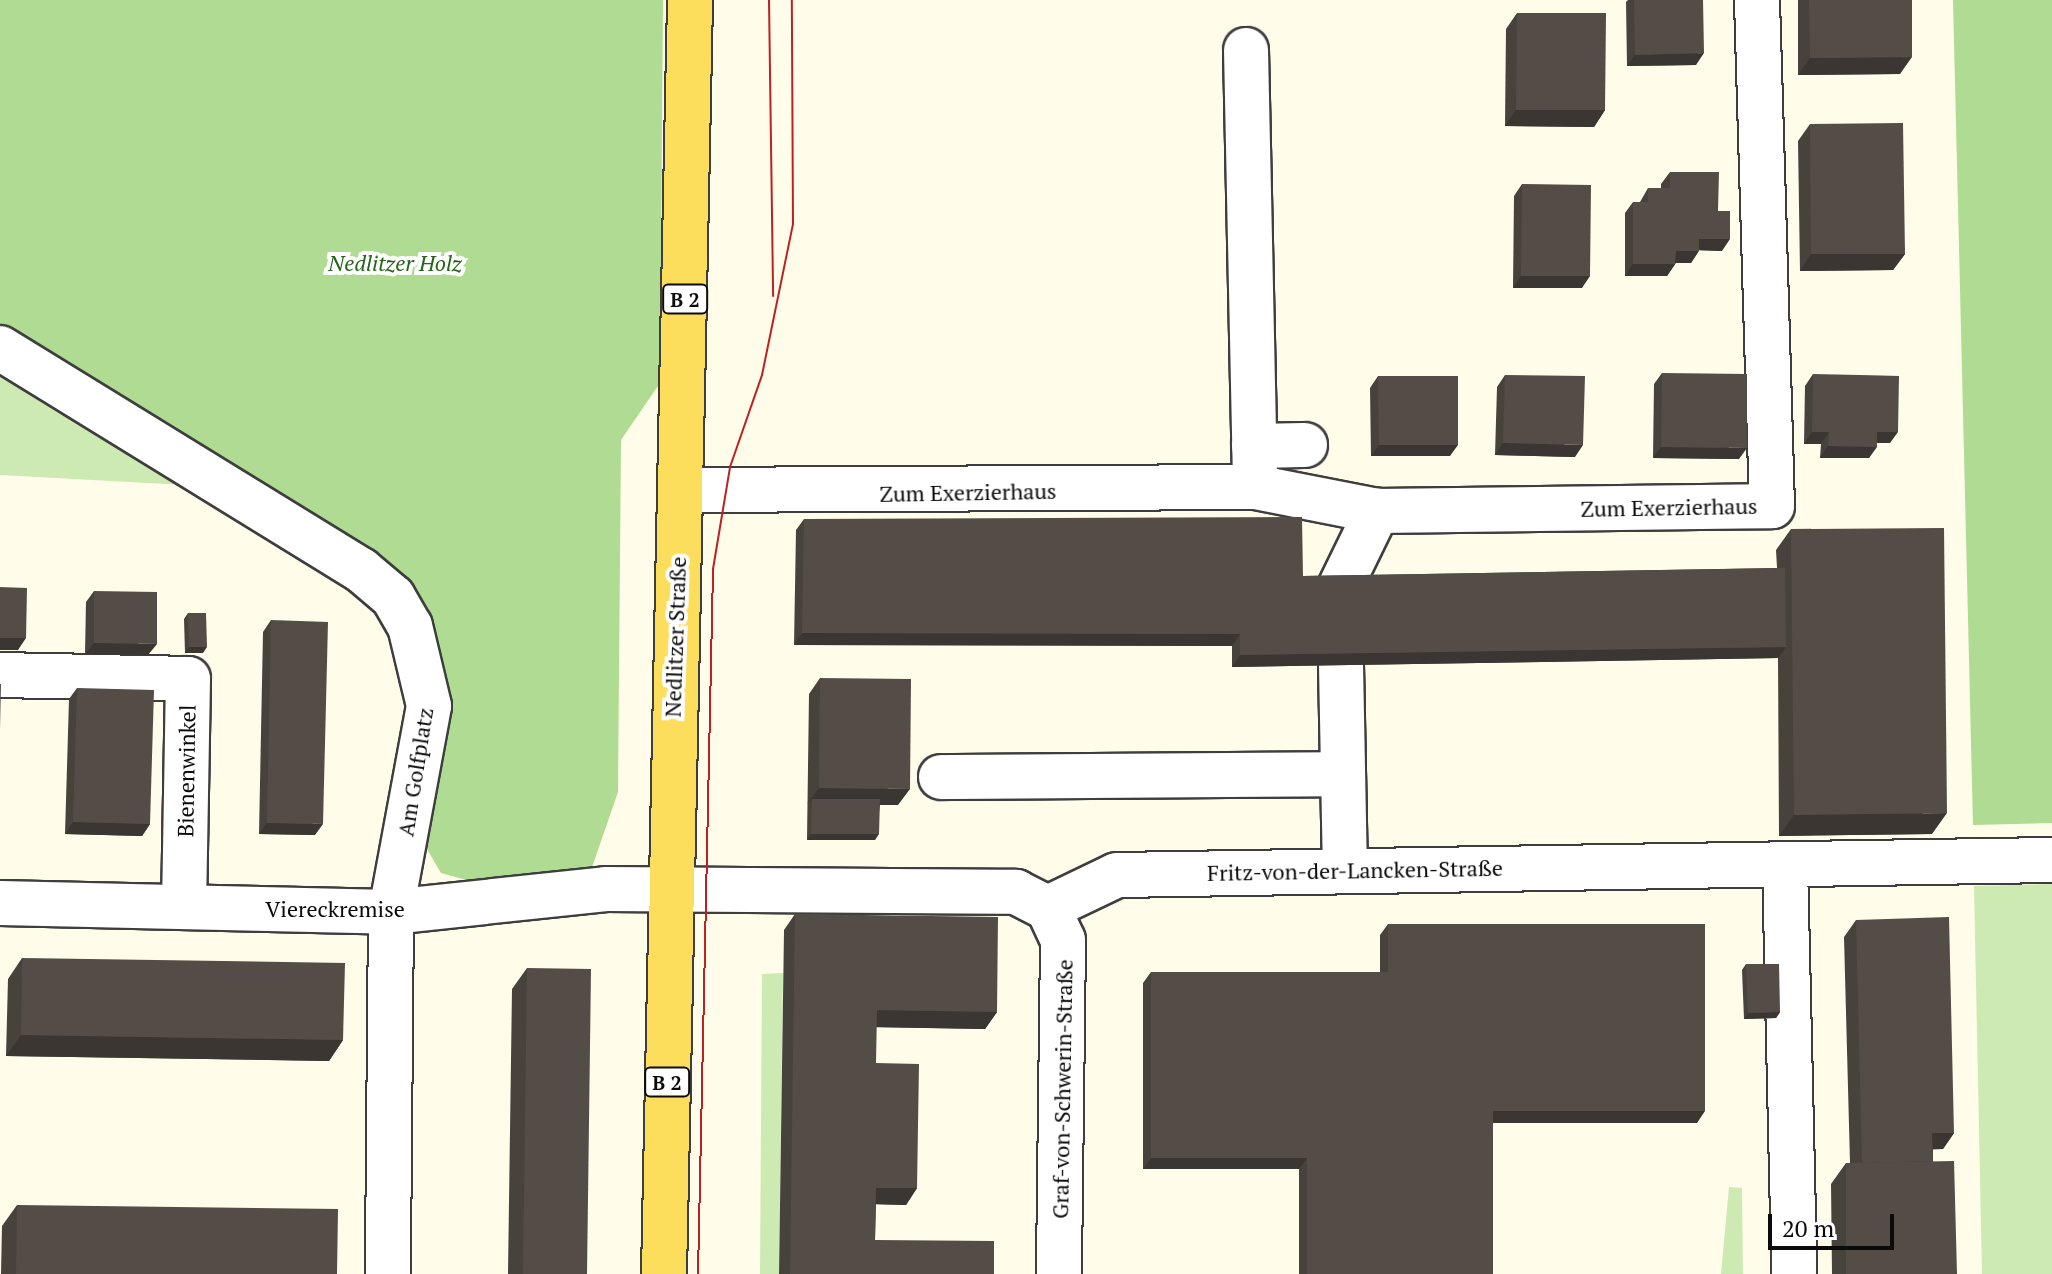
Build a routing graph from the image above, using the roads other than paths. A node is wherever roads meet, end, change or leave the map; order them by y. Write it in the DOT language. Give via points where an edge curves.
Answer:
graph roads {
  1 [pos="690,0"];
  2 [pos="1757,0"];
  3 [pos="1246,50"];
  4 [pos="0,348"];
  5 [pos="1305,445"];
  6 [pos="1254,466"];
  7 [pos="682,490"];
  8 [pos="1377,511"];
  9 [pos="1340,587"];
  10 [pos="1341,665"];
  11 [pos="0,675"];
  12 [pos="1343,774"];
  13 [pos="941,777"];
  14 [pos="2052,860"];
  15 [pos="1785,864"];
  16 [pos="1345,869"];
  17 [pos="670,890"];
  18 [pos="0,903"];
  19 [pos="184,907"];
  20 [pos="1048,908"];
  21 [pos="391,912"];
  22 [pos="388,1274"];
  23 [pos="664,1274"];
  24 [pos="1059,1274"];
  25 [pos="1794,1274"];
  1 -- 7 [label="main road, Nedlitzer Straße / B 2"];
  2 -- 8 [label="street, Zum Exerzierhaus" via="1772,506"];
  3 -- 6 [label="street"];
  4 -- 21 [label="street, Am Golfplatz" via="361,570 393,597 422,660 429,706"];
  5 -- 6 [label="street"];
  6 -- 7 [label="street, Zum Exerzierhaus"];
  6 -- 8 [label="street, Zum Exerzierhaus"];
  7 -- 17 [label="main road, Nedlitzer Straße / B 2"];
  8 -- 9 [label="street"];
  10 -- 12 [label="street"];
  11 -- 19 [label="street, Bienenwinkel" via="188,679"];
  12 -- 13 [label="street"];
  12 -- 16 [label="street"];
  14 -- 15 [label="street, Fritz-von-der-Lancken-Straße"];
  15 -- 16 [label="street, Fritz-von-der-Lancken-Straße"];
  15 -- 25 [label="street"];
  16 -- 20 [label="street, Fritz-von-der-Lancken-Straße" via="1117,875"];
  17 -- 20 [label="street" via="1016,892"];
  17 -- 21 [label="street, Viereckremise"];
  17 -- 23 [label="main road, Nedlitzer Straße / B 2"];
  18 -- 19 [label="street, Viereckremise"];
  19 -- 21 [label="street, Viereckremise"];
  20 -- 24 [label="street, Graf-von-Schwerin-Straße" via="1063,940"];
  21 -- 22 [label="street, Am Golfplatz"];
}
